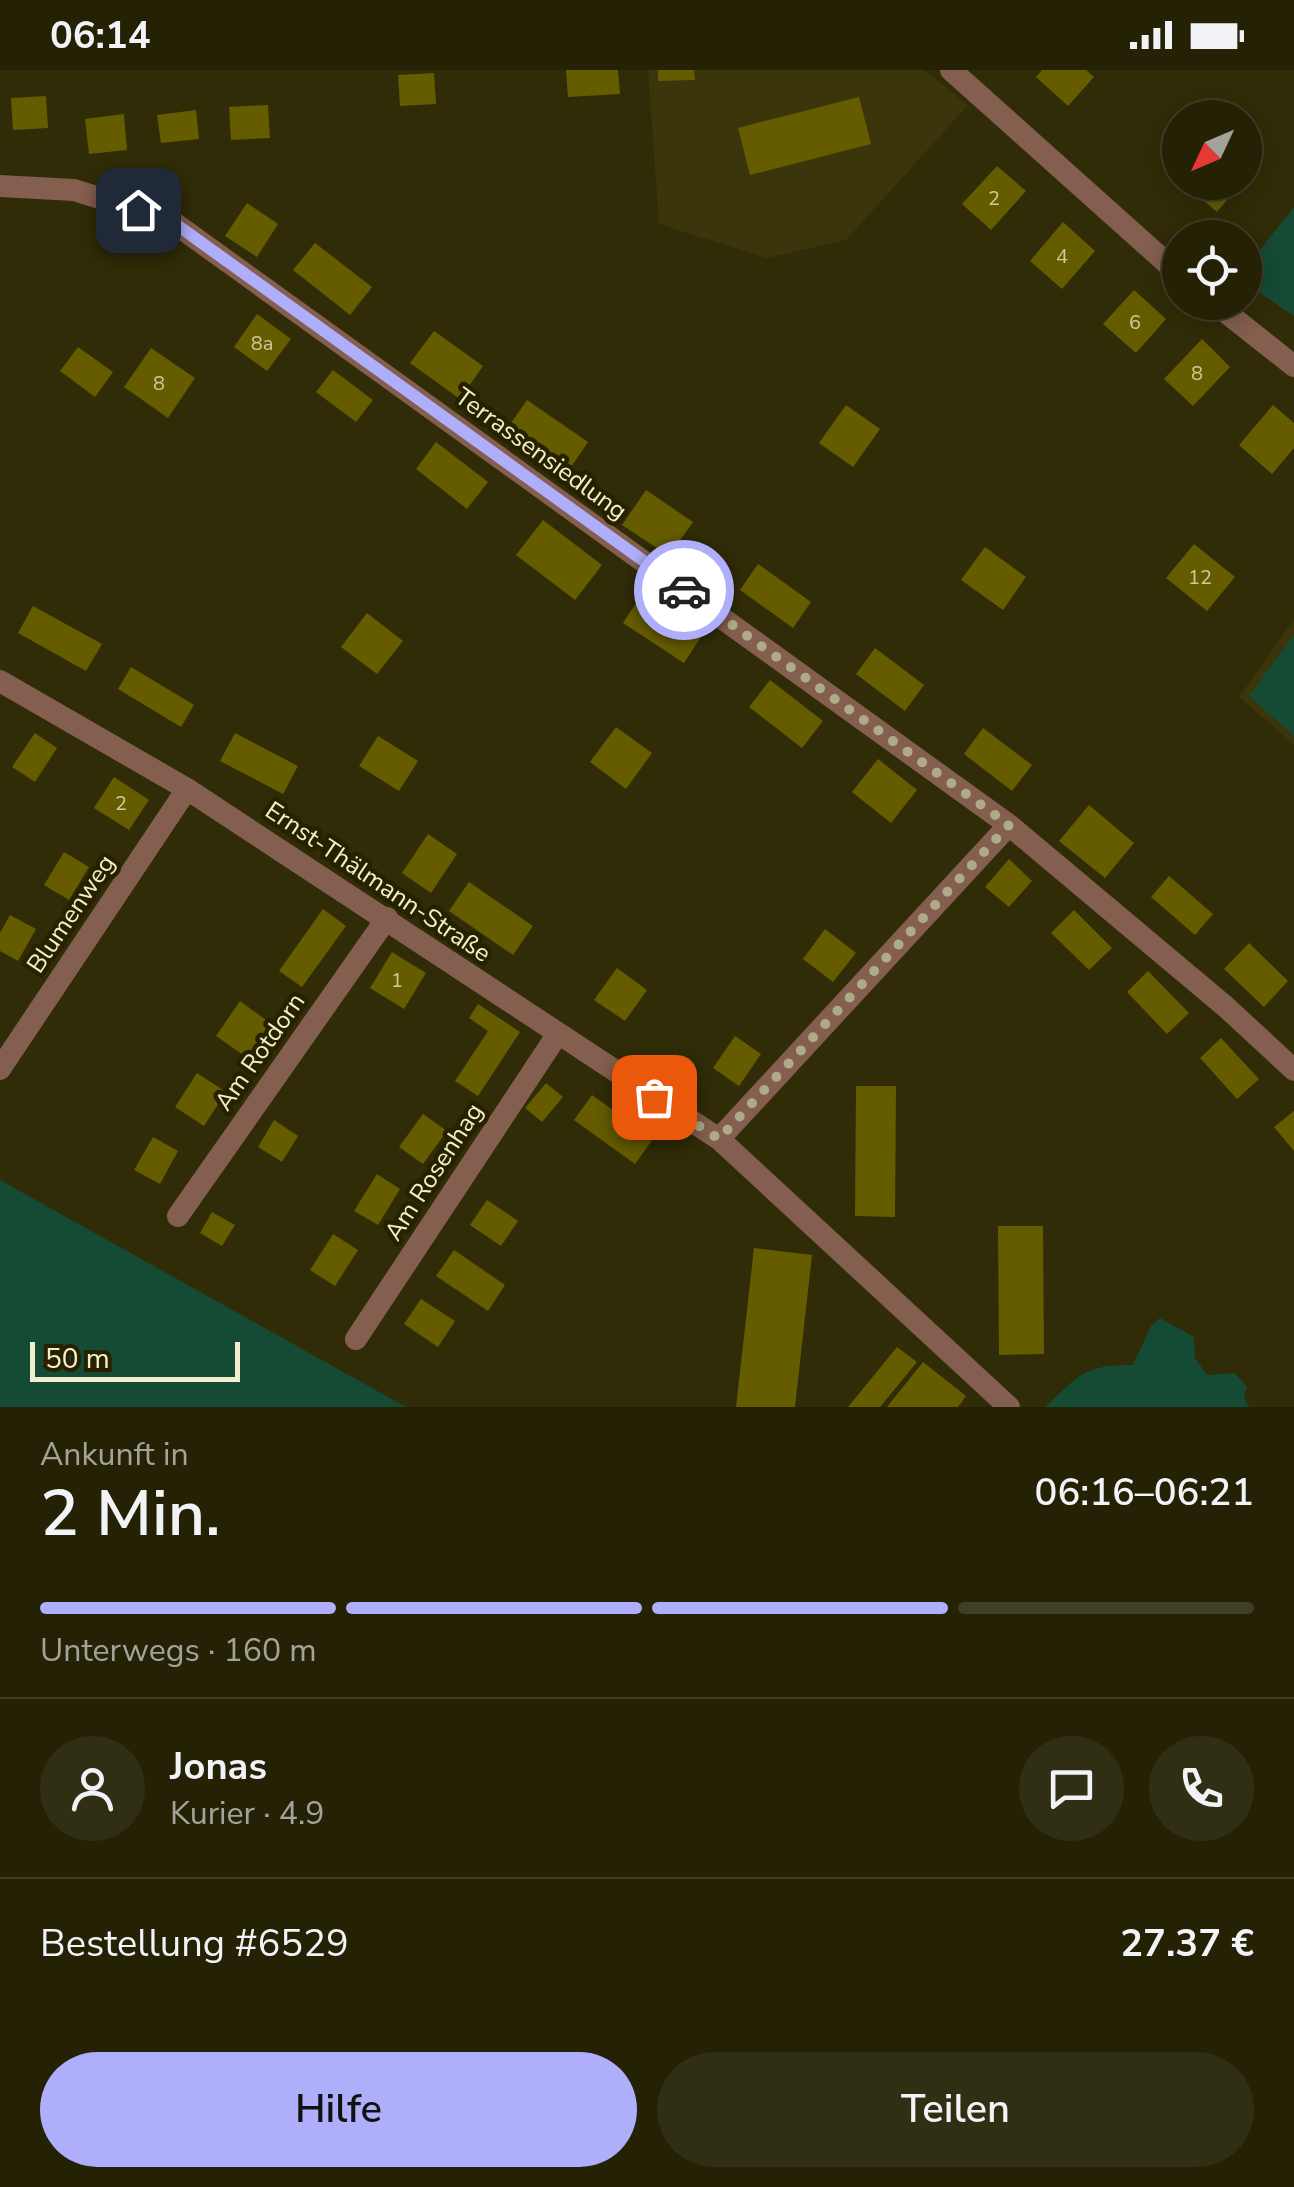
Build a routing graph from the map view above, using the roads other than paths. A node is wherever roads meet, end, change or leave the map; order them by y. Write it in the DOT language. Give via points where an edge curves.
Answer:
graph roads {
  1 [pos="951,70"];
  2 [pos="0,186"];
  3 [pos="1162,259"];
  4 [pos="1236,320"];
  5 [pos="1294,366"];
  6 [pos="0,681"];
  7 [pos="187,789"];
  8 [pos="1009,825"];
  9 [pos="387,918"];
  10 [pos="557,1035"];
  11 [pos="0,1069"];
  12 [pos="1294,1070"];
  13 [pos="719,1139"];
  14 [pos="178,1216"];
  15 [pos="356,1339"];
  16 [pos="1009,1407"];
  1 -- 3 [label="street"];
  2 -- 8 [label="street, Terrassensiedlung" via="74,190 170,220"];
  4 -- 5 [label="street"];
  6 -- 7 [label="street, Ernst-Thälmann-Straße"];
  7 -- 9 [label="street, Ernst-Thälmann-Straße"];
  7 -- 11 [label="street, Blumenweg"];
  8 -- 12 [label="street, Terrassensiedlung"];
  8 -- 13 [label="street"];
  9 -- 10 [label="street, Ernst-Thälmann-Straße"];
  9 -- 14 [label="street, Am Rotdorn"];
  10 -- 13 [label="street, Ernst-Thälmann-Straße"];
  10 -- 15 [label="street, Am Rosenhag"];
  13 -- 16 [label="street, Ernst-Thälmann-Straße"];
}
